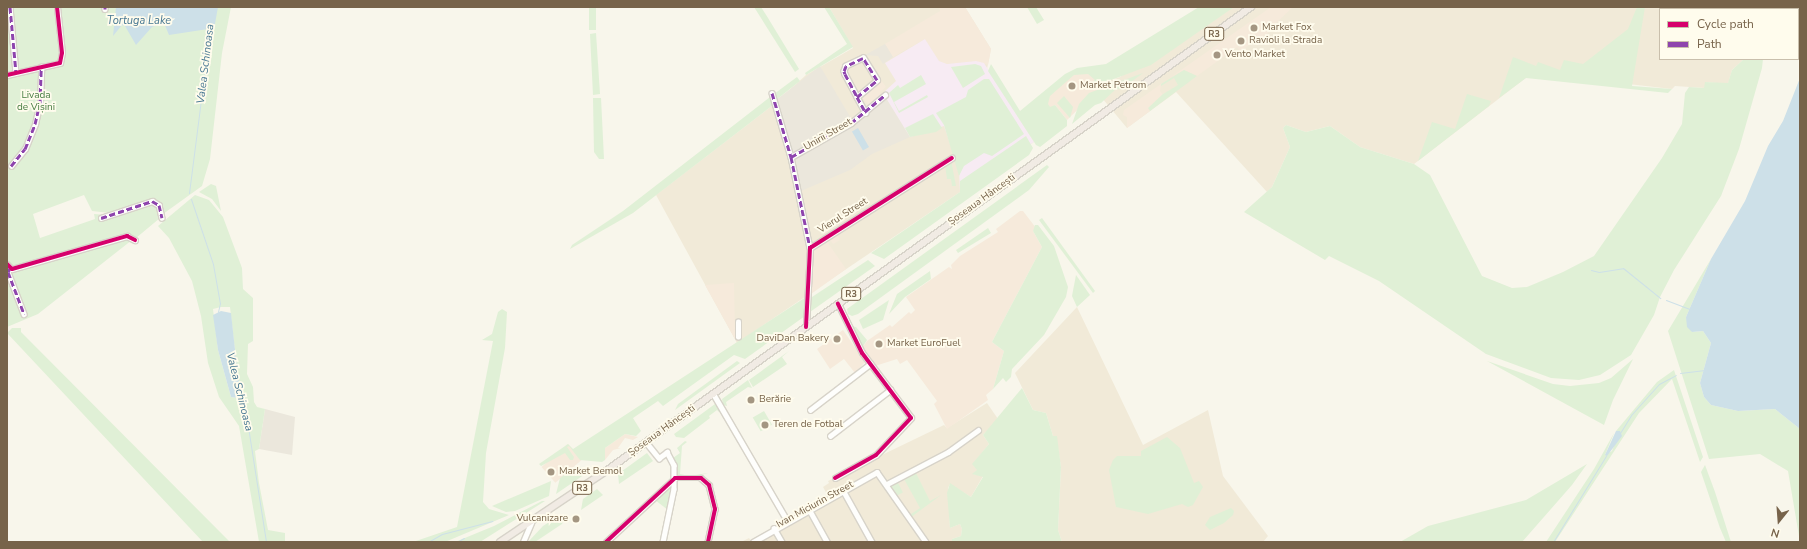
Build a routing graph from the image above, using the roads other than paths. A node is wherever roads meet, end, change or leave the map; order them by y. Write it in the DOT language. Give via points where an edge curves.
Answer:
graph roads {
  1 [pos="10,7"];
  2 [pos="57,7"];
  3 [pos="1251,7"];
  4 [pos="41,68"];
  5 [pos="16,73"];
  6 [pos="7,75"];
  7 [pos="772,93"];
  8 [pos="885,95"];
  9 [pos="857,97"];
  10 [pos="866,113"];
  11 [pos="791,157"];
  12 [pos="952,158"];
  13 [pos="11,166"];
  14 [pos="101,218"];
  15 [pos="162,218"];
  16 [pos="135,240"];
  17 [pos="810,248"];
  18 [pos="9,266"];
  19 [pos="838,304"];
  20 [pos="24,314"];
  21 [pos="738,322"];
  22 [pos="806,327"];
  23 [pos="738,337"];
  24 [pos="870,364"];
  25 [pos="890,390"];
  26 [pos="713,394"];
  27 [pos="810,410"];
  28 [pos="978,430"];
  29 [pos="830,436"];
  30 [pos="646,442"];
  31 [pos="675,478"];
  32 [pos="835,478"];
  33 [pos="887,484"];
  34 [pos="843,490"];
  35 [pos="809,509"];
  36 [pos="787,520"];
  37 [pos="531,523"];
  38 [pos="774,528"];
  39 [pos="500,542"];
  40 [pos="523,542"];
  41 [pos="606,542"];
  42 [pos="663,542"];
  43 [pos="708,542"];
  44 [pos="753,542"];
  45 [pos="782,542"];
  46 [pos="827,542"];
  47 [pos="872,542"];
  48 [pos="926,542"];
  1 -- 5 [label="street"];
  2 -- 4 [label="street" via="62,53 60,63"];
  3 -- 19 [label="highway, Șoseaua Hâncești / R3"];
  4 -- 5 [label="street"];
  4 -- 13 [label="street" via="40,103 36,124 25,149"];
  5 -- 6 [label="street"];
  7 -- 11 [label="street, Vierul Street"];
  8 -- 10 [label="street, Unirii Street"];
  9 -- 9 [label="street" via="844,68 863,58 877,80"];
  9 -- 10 [label="street"];
  10 -- 11 [label="street, Unirii Street"];
  11 -- 17 [label="street, Vierul Street"];
  12 -- 17 [label="street, Vierul Street"];
  14 -- 15 [label="street" via="150,201 159,205"];
  16 -- 18 [label="street" via="127,236"];
  17 -- 22 [label="street, Vierul Street"];
  18 -- 20 [label="street" via="8,272"];
  19 -- 22 [label="highway, Șoseaua Hâncești / R3"];
  19 -- 24 [label="street"];
  21 -- 23 [label="street"];
  22 -- 26 [label="highway, Șoseaua Hâncești / R3"];
  24 -- 25 [label="street"];
  24 -- 27 [label="street"];
  25 -- 29 [label="street"];
  25 -- 32 [label="street" via="911,416 909,420 876,455"];
  26 -- 30 [label="highway, Șoseaua Hâncești / R3"];
  26 -- 36 [label="street"];
  28 -- 33 [label="street" via="948,452"];
  30 -- 31 [label="street" via="659,458 667,452 674,462"];
  30 -- 37 [label="highway, Șoseaua Hâncești / R3"];
  31 -- 41 [label="street"];
  31 -- 42 [label="street"];
  31 -- 43 [label="street" via="701,478 709,485 715,509"];
  33 -- 34 [label="street, Ivan Miciurin Street" via="879,472"];
  33 -- 48 [label="street" via="898,504"];
  34 -- 35 [label="street, Ivan Miciurin Street"];
  34 -- 47 [label="street"];
  35 -- 36 [label="street, Ivan Miciurin Street"];
  35 -- 46 [label="street"];
  36 -- 38 [label="street, Ivan Miciurin Street"];
  37 -- 39 [label="highway, Șoseaua Hâncești / R3"];
  37 -- 40 [label="street"];
  38 -- 44 [label="street, Ivan Miciurin Street"];
  38 -- 45 [label="street"];
}
